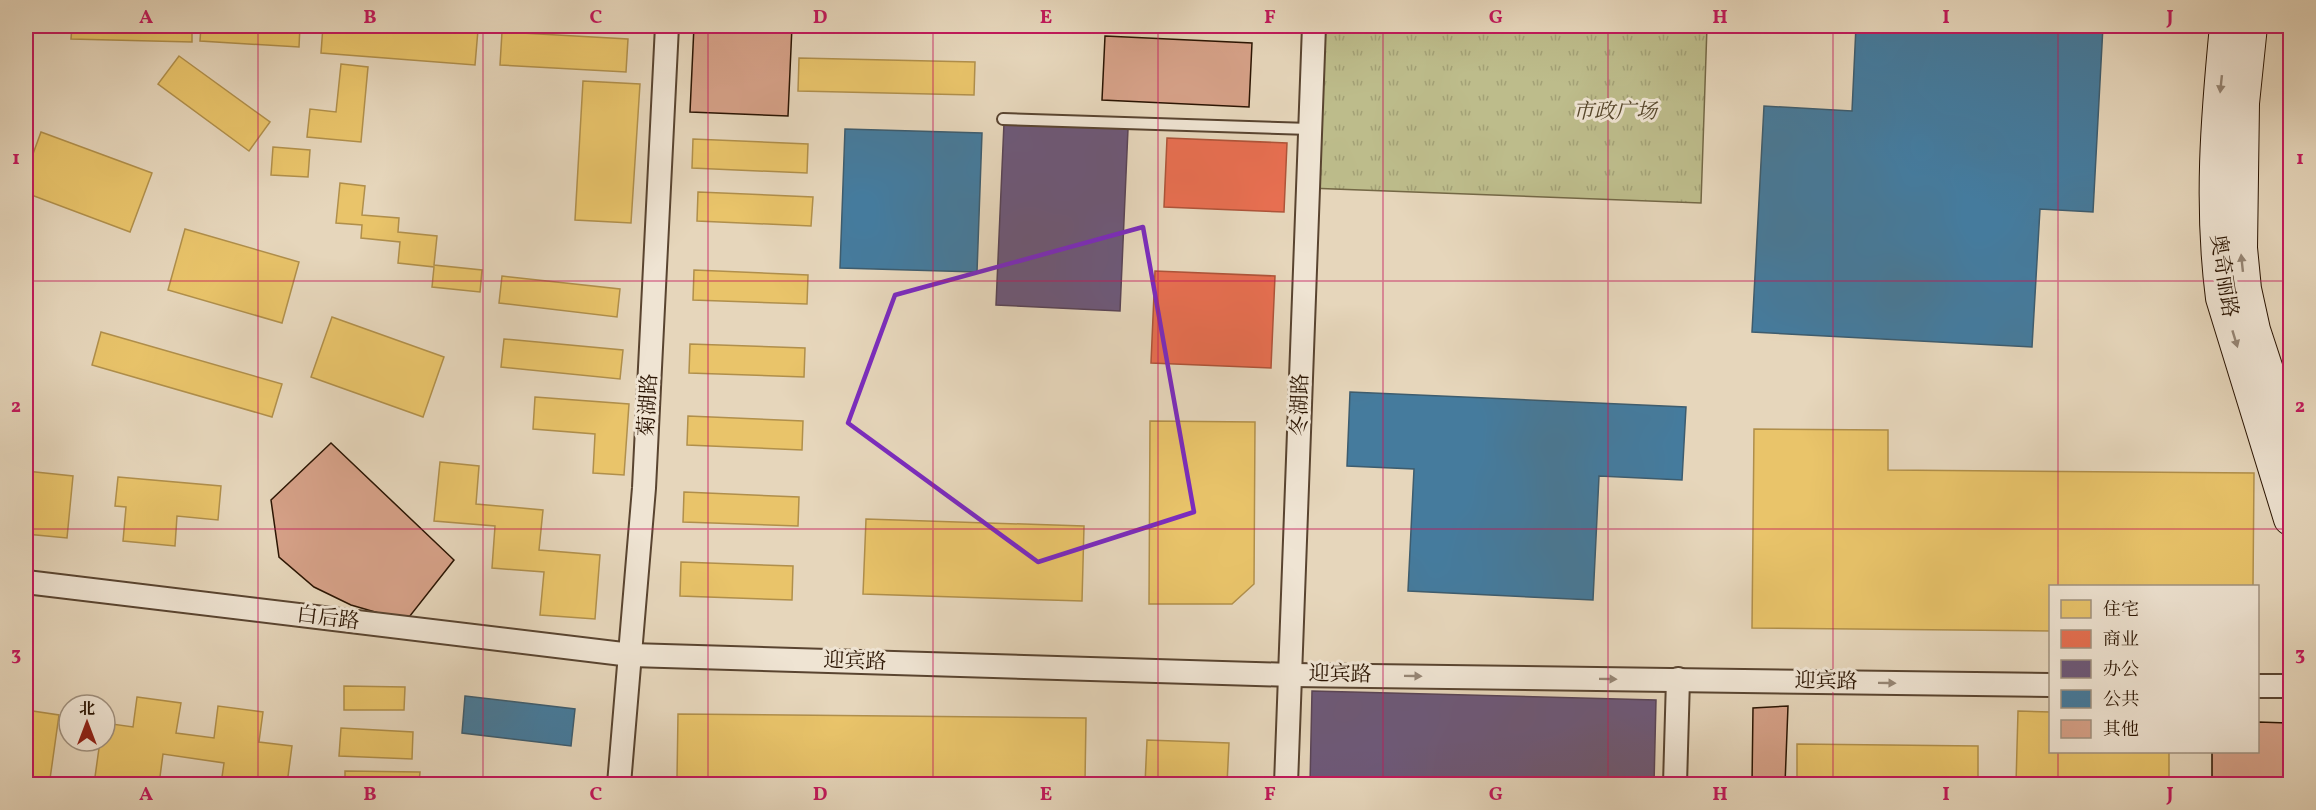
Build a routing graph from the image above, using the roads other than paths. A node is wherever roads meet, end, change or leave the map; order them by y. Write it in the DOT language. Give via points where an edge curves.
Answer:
graph roads {
  1 [pos="667,26"];
  2 [pos="1314,26"];
  3 [pos="2226,26"];
  4 [pos="2251,26"];
  5 [pos="1003,119"];
  6 [pos="1310,129"];
  7 [pos="2290,440"];
  8 [pos="2290,519"];
  9 [pos="26,582"];
  10 [pos="631,655"];
  11 [pos="1292,675"];
  12 [pos="1678,679"];
  13 [pos="2049,685"];
  14 [pos="2259,686"];
  15 [pos="2290,686"];
  16 [pos="619,784"];
  17 [pos="1286,784"];
  18 [pos="1675,784"];
  1 -- 10 [label="street, 菊湖路" via="644,488"];
  2 -- 6 [label="street, 冬湖路"];
  3 -- 8 [label="main road, 奥奇丽路, one-way" via="2215,140 2215,221 2222,298"];
  7 -- 4 [label="main road, 奥奇丽路, one-way" via="2254,330 2243,269 2240,155"];
  5 -- 6 [label="lane"];
  6 -- 11 [label="street, 冬湖路"];
  9 -- 10 [label="street, 白后路"];
  10 -- 11 [label="street, 迎宾路"];
  10 -- 16 [label="street, 菊湖路"];
  11 -- 12 [label="street, 迎宾路, one-way"];
  11 -- 17 [label="street, 冬湖路"];
  12 -- 13 [label="street, 迎宾路, one-way"];
  12 -- 18 [label="street"];
  14 -- 15 [label="street"];
}
